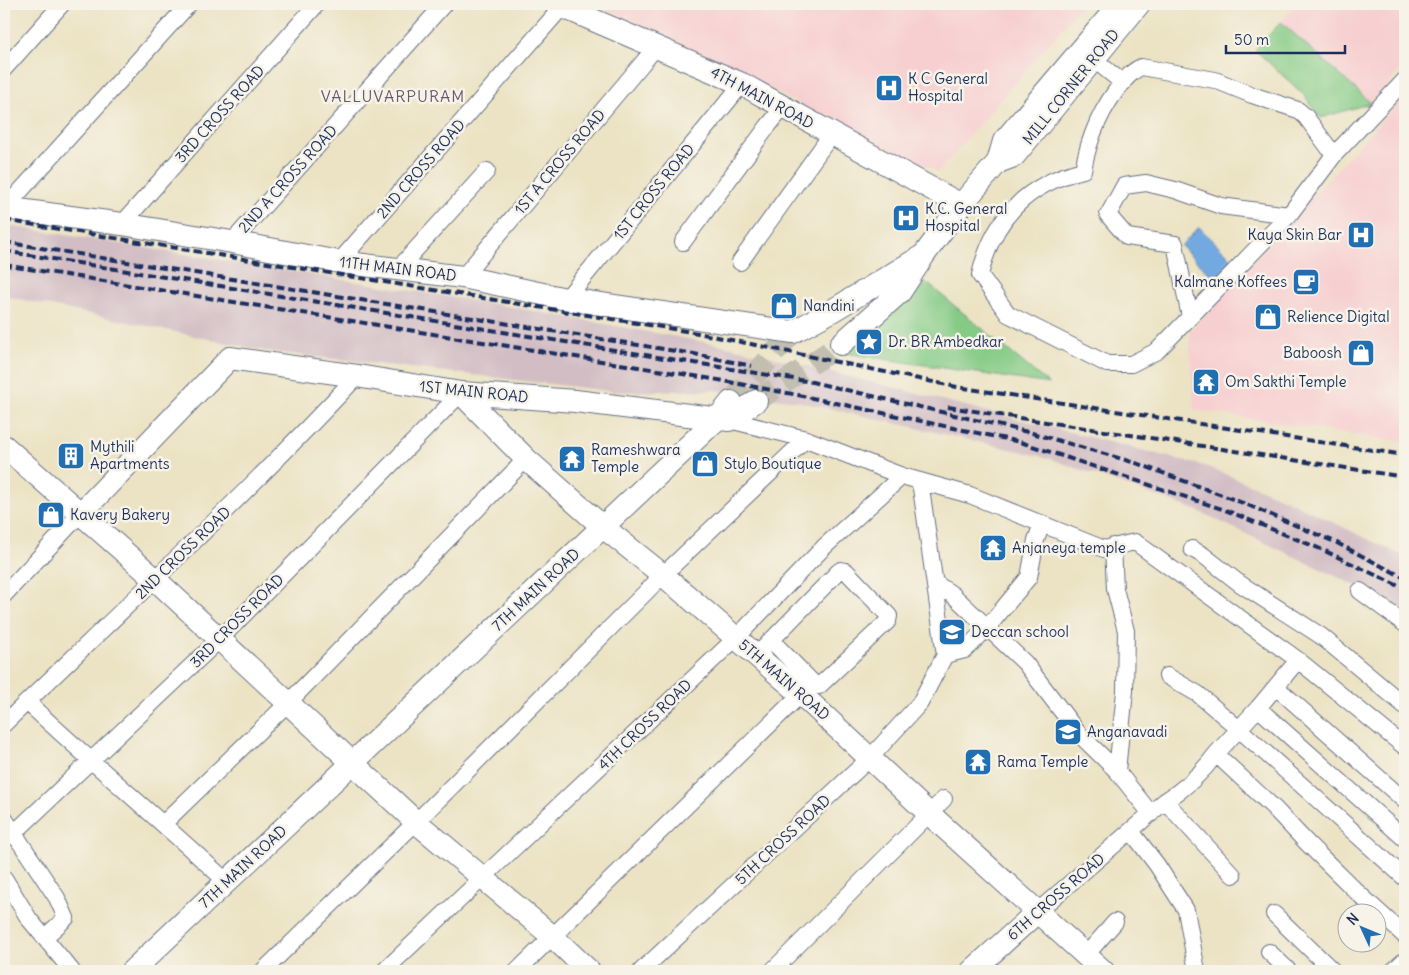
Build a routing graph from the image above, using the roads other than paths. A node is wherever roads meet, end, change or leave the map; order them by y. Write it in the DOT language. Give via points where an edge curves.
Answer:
graph roads {
  1 [pos="62,4"];
  2 [pos="189,4"];
  3 [pos="318,4"];
  4 [pos="444,4"];
  5 [pos="1120,4"];
  6 [pos="1139,4"];
  7 [pos="559,5"];
  8 [pos="656,47"];
  9 [pos="1088,54"];
  10 [pos="4,69"];
  11 [pos="1405,80"];
  12 [pos="1122,83"];
  13 [pos="742,84"];
  14 [pos="783,108"];
  15 [pos="831,134"];
  16 [pos="1334,155"];
  17 [pos="487,171"];
  18 [pos="961,205"];
  19 [pos="4,208"];
  20 [pos="1289,215"];
  21 [pos="122,224"];
  22 [pos="232,242"];
  23 [pos="683,242"];
  24 [pos="924,255"];
  25 [pos="339,262"];
  26 [pos="740,262"];
  27 [pos="398,269"];
  28 [pos="463,277"];
  29 [pos="566,299"];
  30 [pos="1190,317"];
  31 [pos="793,332"];
  32 [pos="840,344"];
  33 [pos="356,376"];
  34 [pos="461,393"];
  35 [pos="756,401"];
  36 [pos="726,413"];
  37 [pos="806,439"];
  38 [pos="4,446"];
  39 [pos="526,459"];
  40 [pos="902,476"];
  41 [pos="920,481"];
  42 [pos="80,514"];
  43 [pos="1042,524"];
  44 [pos="603,527"];
  45 [pos="1113,546"];
  46 [pos="1192,549"];
  47 [pos="663,575"];
  48 [pos="156,580"];
  49 [pos="935,583"];
  50 [pos="1360,591"];
  51 [pos="4,595"];
  52 [pos="1405,624"];
  53 [pos="987,628"];
  54 [pos="736,638"];
  55 [pos="220,639"];
  56 [pos="764,648"];
  57 [pos="945,656"];
  58 [pos="1298,660"];
  59 [pos="1167,676"];
  60 [pos="1276,687"];
  61 [pos="801,694"];
  62 [pos="27,702"];
  63 [pos="289,702"];
  64 [pos="1405,706"];
  65 [pos="1258,708"];
  66 [pos="4,724"];
  67 [pos="1239,728"];
  68 [pos="1405,747"];
  69 [pos="1216,754"];
  70 [pos="870,758"];
  71 [pos="90,761"];
  72 [pos="353,762"];
  73 [pos="1117,771"];
  74 [pos="1165,801"];
  75 [pos="1405,801"];
  76 [pos="936,806"];
  77 [pos="4,818"];
  78 [pos="416,822"];
  79 [pos="1141,823"];
  80 [pos="163,824"];
  81 [pos="9,836"];
  82 [pos="1405,840"];
  83 [pos="1233,875"];
  84 [pos="4,878"];
  85 [pos="484,878"];
  86 [pos="1405,878"];
  87 [pos="227,882"];
  88 [pos="1038,911"];
  89 [pos="1274,914"];
  90 [pos="1115,922"];
  91 [pos="1405,936"];
  92 [pos="44,937"];
  93 [pos="552,938"];
  94 [pos="1269,952"];
  95 [pos="1085,956"];
  96 [pos="1405,960"];
  97 [pos="72,971"];
  98 [pos="132,971"];
  99 [pos="263,971"];
  100 [pos="384,971"];
  101 [pos="517,971"];
  102 [pos="589,971"];
  103 [pos="641,971"];
  104 [pos="772,971"];
  105 [pos="972,971"];
  106 [pos="1103,971"];
  107 [pos="1197,971"];
  108 [pos="1289,971"];
  109 [pos="1333,971"];
  110 [pos="1393,971"];
  1 -- 10 [label="street"];
  2 -- 19 [label="street"];
  3 -- 21 [label="street, 3RD CROSS ROAD"];
  4 -- 22 [label="street, 2ND A CROSS ROAD"];
  5 -- 9 [label="main road, MILL CORNER ROAD"];
  6 -- 9 [label="main road, MILL CORNER ROAD"];
  7 -- 8 [label="main road, 4TH MAIN ROAD"];
  7 -- 25 [label="street, 2ND CROSS ROAD"];
  8 -- 13 [label="main road, 4TH MAIN ROAD"];
  8 -- 28 [label="street, 1ST A CROSS ROAD"];
  9 -- 12 [label="street"];
  9 -- 18 [label="main road, MILL CORNER ROAD" via="1004,141 998,162"];
  11 -- 16 [label="street"];
  12 -- 16 [label="street" via="1141,67 1215,80 1298,110"];
  12 -- 30 [label="street" via="1097,121 1083,170 1040,186 1016,205 989,244 980,275 1008,314 1108,364 1131,364 1157,351"];
  13 -- 14 [label="main road, 4TH MAIN ROAD"];
  13 -- 29 [label="street, 1ST CROSS ROAD"];
  14 -- 15 [label="main road, 4TH MAIN ROAD"];
  14 -- 23 [label="street"];
  15 -- 18 [label="main road, 4TH MAIN ROAD"];
  15 -- 26 [label="street"];
  16 -- 20 [label="street"];
  17 -- 27 [label="street"];
  18 -- 24 [label="main road, MILL CORNER ROAD"];
  19 -- 21 [label="main road, 11TH MAIN ROAD"];
  20 -- 30 [label="street"];
  20 -- 30 [label="street" via="1220,206 1146,183 1124,186 1108,216 1127,237 1175,244"];
  21 -- 22 [label="main road, 11TH MAIN ROAD"];
  22 -- 25 [label="main road, 11TH MAIN ROAD"];
  24 -- 31 [label="main road, MILL CORNER ROAD"];
  24 -- 32 [label="main road, MILL CORNER ROAD" via="900,292"];
  25 -- 27 [label="main road, 11TH MAIN ROAD"];
  27 -- 28 [label="main road, 11TH MAIN ROAD"];
  28 -- 29 [label="main road, 11TH MAIN ROAD"];
  29 -- 31 [label="main road, 11TH MAIN ROAD"];
  33 -- 34 [label="main road, 1ST MAIN ROAD"];
  33 -- 42 [label="main road, 1ST MAIN ROAD" via="230,358"];
  33 -- 48 [label="street, 2ND CROSS ROAD" via="292,445"];
  34 -- 36 [label="main road, 1ST MAIN ROAD"];
  34 -- 39 [label="main road, 5TH MAIN ROAD"];
  34 -- 55 [label="street, 3RD CROSS ROAD"];
  35 -- 36 [label="main road"];
  36 -- 37 [label="street"];
  36 -- 44 [label="main road, 7TH MAIN ROAD"];
  37 -- 40 [label="street"];
  37 -- 47 [label="street"];
  38 -- 42 [label="main road"];
  39 -- 44 [label="main road, 5TH MAIN ROAD"];
  39 -- 63 [label="street"];
  40 -- 41 [label="street"];
  40 -- 54 [label="street, 4TH CROSS ROAD" via="824,547"];
  41 -- 43 [label="street" via="970,495"];
  41 -- 49 [label="street"];
  42 -- 48 [label="main road"];
  42 -- 51 [label="street"];
  43 -- 45 [label="street" via="1104,548"];
  43 -- 53 [label="street" via="1028,577"];
  44 -- 47 [label="main road, 5TH MAIN ROAD"];
  44 -- 72 [label="main road, 7TH MAIN ROAD"];
  45 -- 58 [label="street" via="1135,542"];
  45 -- 73 [label="street" via="1115,589 1126,631 1125,691"];
  46 -- 64 [label="street" via="1321,636"];
  47 -- 54 [label="main road, 5TH MAIN ROAD"];
  47 -- 78 [label="street"];
  48 -- 55 [label="main road"];
  48 -- 62 [label="street, 2ND CROSS ROAD"];
  49 -- 53 [label="street" via="953,595"];
  49 -- 57 [label="street"];
  50 -- 52 [label="street"];
  53 -- 57 [label="street" via="965,650"];
  53 -- 73 [label="street" via="1025,663 1079,734"];
  54 -- 56 [label="main road, 5TH MAIN ROAD"];
  54 -- 85 [label="street, 4TH CROSS ROAD"];
  55 -- 63 [label="main road"];
  55 -- 71 [label="street, 3RD CROSS ROAD"];
  56 -- 56 [label="street" via="841,570 846,571 889,616 888,621 819,686"];
  56 -- 61 [label="main road, 5TH MAIN ROAD"];
  57 -- 70 [label="street, 5TH CROSS ROAD" via="920,704"];
  58 -- 60 [label="street, 6TH CROSS ROAD"];
  58 -- 68 [label="street"];
  59 -- 67 [label="street" via="1198,694"];
  60 -- 65 [label="street, 6TH CROSS ROAD"];
  60 -- 75 [label="street"];
  61 -- 70 [label="main road, 5TH MAIN ROAD"];
  61 -- 93 [label="street"];
  62 -- 66 [label="street, 2ND CROSS ROAD"];
  62 -- 71 [label="street"];
  63 -- 72 [label="main road"];
  63 -- 80 [label="street"];
  65 -- 67 [label="street, 6TH CROSS ROAD"];
  65 -- 82 [label="street"];
  67 -- 69 [label="street, 6TH CROSS ROAD"];
  67 -- 86 [label="street"];
  69 -- 74 [label="street, 6TH CROSS ROAD" via="1196,778"];
  69 -- 91 [label="street"];
  70 -- 76 [label="main road, 5TH MAIN ROAD"];
  70 -- 103 [label="street, 5TH CROSS ROAD"];
  71 -- 80 [label="street"];
  71 -- 81 [label="street, 3RD CROSS ROAD"];
  72 -- 78 [label="main road"];
  72 -- 87 [label="main road, 7TH MAIN ROAD"];
  73 -- 79 [label="street"];
  74 -- 79 [label="street, 6TH CROSS ROAD"];
  74 -- 83 [label="street"];
  76 -- 88 [label="main road, 5TH MAIN ROAD"];
  76 -- 104 [label="street"];
  77 -- 81 [label="street"];
  78 -- 85 [label="main road"];
  78 -- 99 [label="street"];
  79 -- 88 [label="street, 6TH CROSS ROAD"];
  79 -- 107 [label="street" via="1157,865 1186,910"];
  80 -- 87 [label="street"];
  81 -- 92 [label="street" via="57,898 66,918"];
  84 -- 92 [label="street"];
  85 -- 93 [label="main road"];
  85 -- 100 [label="street, 4TH CROSS ROAD"];
  87 -- 98 [label="main road, 7TH MAIN ROAD"];
  88 -- 95 [label="main road, 5TH MAIN ROAD"];
  88 -- 105 [label="main road, 6TH CROSS ROAD"];
  89 -- 109 [label="street"];
  90 -- 95 [label="street"];
  92 -- 97 [label="street"];
  93 -- 101 [label="street"];
  93 -- 102 [label="main road"];
  94 -- 108 [label="street"];
  95 -- 106 [label="main road, 5TH MAIN ROAD"];
  96 -- 110 [label="street"];
}
